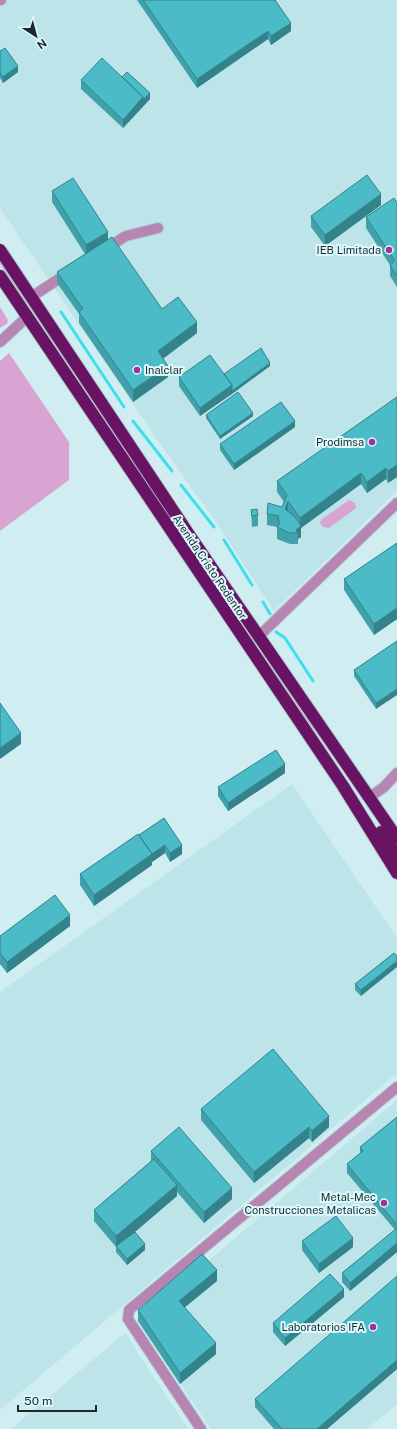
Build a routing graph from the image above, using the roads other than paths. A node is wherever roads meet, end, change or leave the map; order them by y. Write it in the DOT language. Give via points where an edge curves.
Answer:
graph roads {
  1 [pos="158,228"];
  2 [pos="0,250"];
  3 [pos="100,253"];
  4 [pos="73,269"];
  5 [pos="0,276"];
  6 [pos="31,296"];
  7 [pos="28,316"];
  8 [pos="0,342"];
  9 [pos="397,503"];
  10 [pos="259,636"];
  11 [pos="397,773"];
  12 [pos="343,786"];
  13 [pos="370,797"];
  14 [pos="384,819"];
  15 [pos="397,830"];
  16 [pos="397,838"];
  17 [pos="397,856"];
  18 [pos="397,873"];
  19 [pos="397,1087"];
  20 [pos="201,1429"];
  1 -- 3 [label="street" via="126,236"];
  2 -- 6 [label="highway, Avenida Cristo Redentor"];
  4 -- 6 [label="street"];
  5 -- 7 [label="highway, Avenida Cristo Redentor"];
  6 -- 10 [label="highway, Avenida Cristo Redentor"];
  7 -- 8 [label="street"];
  7 -- 12 [label="highway, Avenida Cristo Redentor" via="184,553"];
  9 -- 10 [label="street"];
  10 -- 13 [label="highway, Avenida Cristo Redentor"];
  11 -- 13 [label="street"];
  12 -- 17 [label="highway" via="364,809"];
  12 -- 18 [label="highway, Avenida Cristo Redentor"];
  13 -- 14 [label="highway, Avenida Cristo Redentor"];
  14 -- 15 [label="highway"];
  14 -- 16 [label="highway, Avenida Cristo Redentor"];
  19 -- 20 [label="street" via="129,1310 128,1320"];
}
